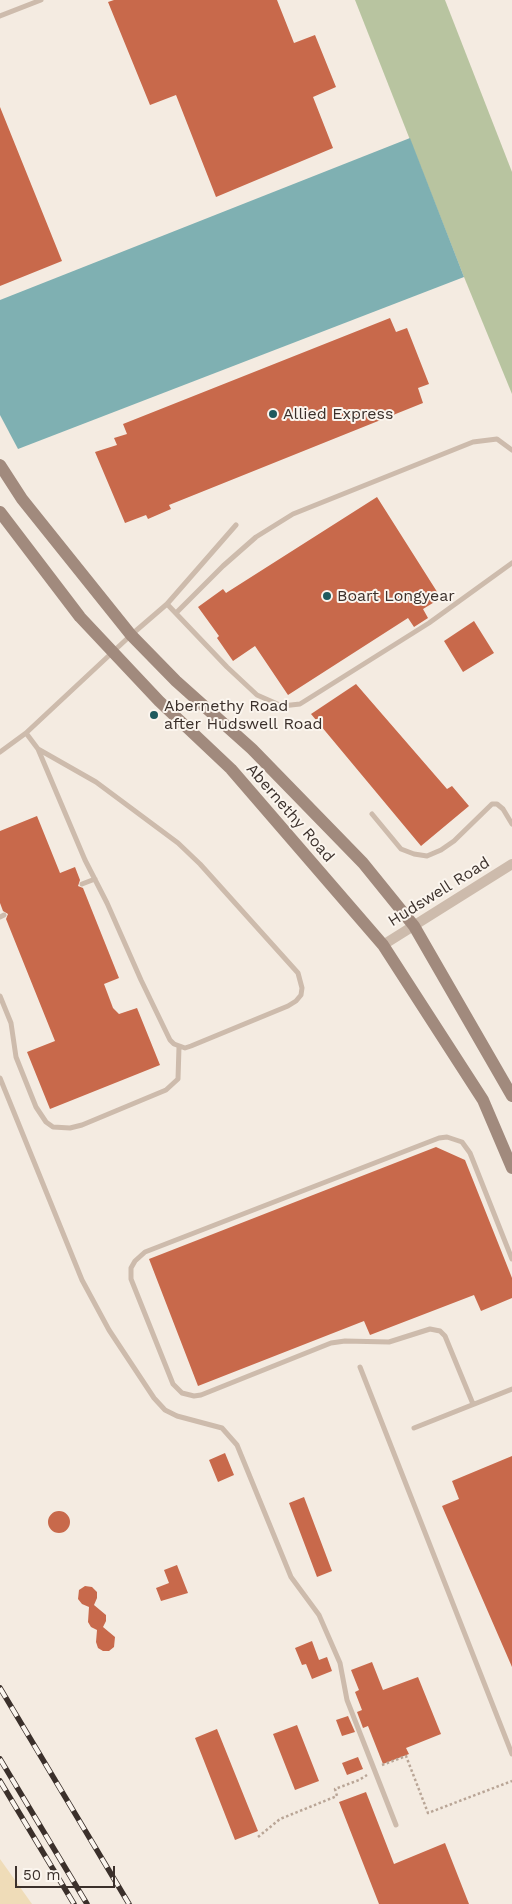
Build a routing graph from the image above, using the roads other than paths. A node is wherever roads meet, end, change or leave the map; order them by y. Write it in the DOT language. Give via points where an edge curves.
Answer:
graph roads {
  1 [pos="41,0"];
  2 [pos="0,16"];
  3 [pos="512,450"];
  4 [pos="0,465"];
  5 [pos="0,512"];
  6 [pos="236,525"];
  7 [pos="512,563"];
  8 [pos="167,604"];
  9 [pos="176,613"];
  10 [pos="131,635"];
  11 [pos="112,653"];
  12 [pos="26,733"];
  13 [pos="38,749"];
  14 [pos="0,752"];
  15 [pos="372,814"];
  16 [pos="512,824"];
  17 [pos="512,864"];
  18 [pos="95,879"];
  19 [pos="82,884"];
  20 [pos="414,926"];
  21 [pos="382,945"];
  22 [pos="0,996"];
  23 [pos="179,1046"];
  24 [pos="0,1078"];
  25 [pos="512,1096"];
  26 [pos="512,1168"];
  27 [pos="512,1258"];
  28 [pos="360,1367"];
  29 [pos="512,1389"];
  30 [pos="473,1404"];
  31 [pos="414,1428"];
  32 [pos="512,1754"];
  33 [pos="396,1825"];
  1 -- 2 [label="lane"];
  3 -- 9 [label="lane" via="497,439 473,442 293,514 256,537"];
  4 -- 10 [label="main road, Abernethy Road" via="22,499"];
  5 -- 11 [label="main road, Abernethy Road" via="80,617"];
  6 -- 8 [label="lane"];
  7 -- 9 [label="lane" via="372,660 300,704 282,706 257,695"];
  8 -- 9 [label="lane"];
  8 -- 10 [label="lane"];
  10 -- 11 [label="lane"];
  10 -- 20 [label="main road, Abernethy Road" via="176,681 252,749 363,864"];
  11 -- 12 [label="lane"];
  11 -- 21 [label="main road, Abernethy Road" via="231,769"];
  12 -- 13 [label="lane"];
  12 -- 14 [label="lane"];
  13 -- 18 [label="lane"];
  13 -- 23 [label="lane" via="96,782 178,843 229,894 298,973 301,995 288,1006 191,1046"];
  15 -- 16 [label="lane" via="402,849 427,856 454,841 492,804 503,809"];
  17 -- 20 [label="street, Hudswell Road"];
  18 -- 19 [label="lane"];
  18 -- 23 [label="lane" via="170,1040"];
  20 -- 21 [label="street, Hudswell Road"];
  20 -- 25 [label="main road, Abernethy Road"];
  21 -- 26 [label="main road, Abernethy Road" via="483,1100"];
  22 -- 23 [label="lane" via="11,1023 16,1057 36,1108 53,1127 82,1125 166,1090 180,1073"];
  24 -- 33 [label="lane" via="82,1280 108,1330 165,1410 222,1428 238,1446 291,1577 319,1615 340,1663 347,1700"];
  27 -- 30 [label="lane" via="470,1153 462,1142 447,1137 145,1252 131,1268 131,1280 173,1384 182,1393 201,1395 331,1344 389,1342 430,1329 445,1336"];
  28 -- 32 [label="lane"];
  29 -- 30 [label="lane"];
  30 -- 31 [label="lane"];
}
